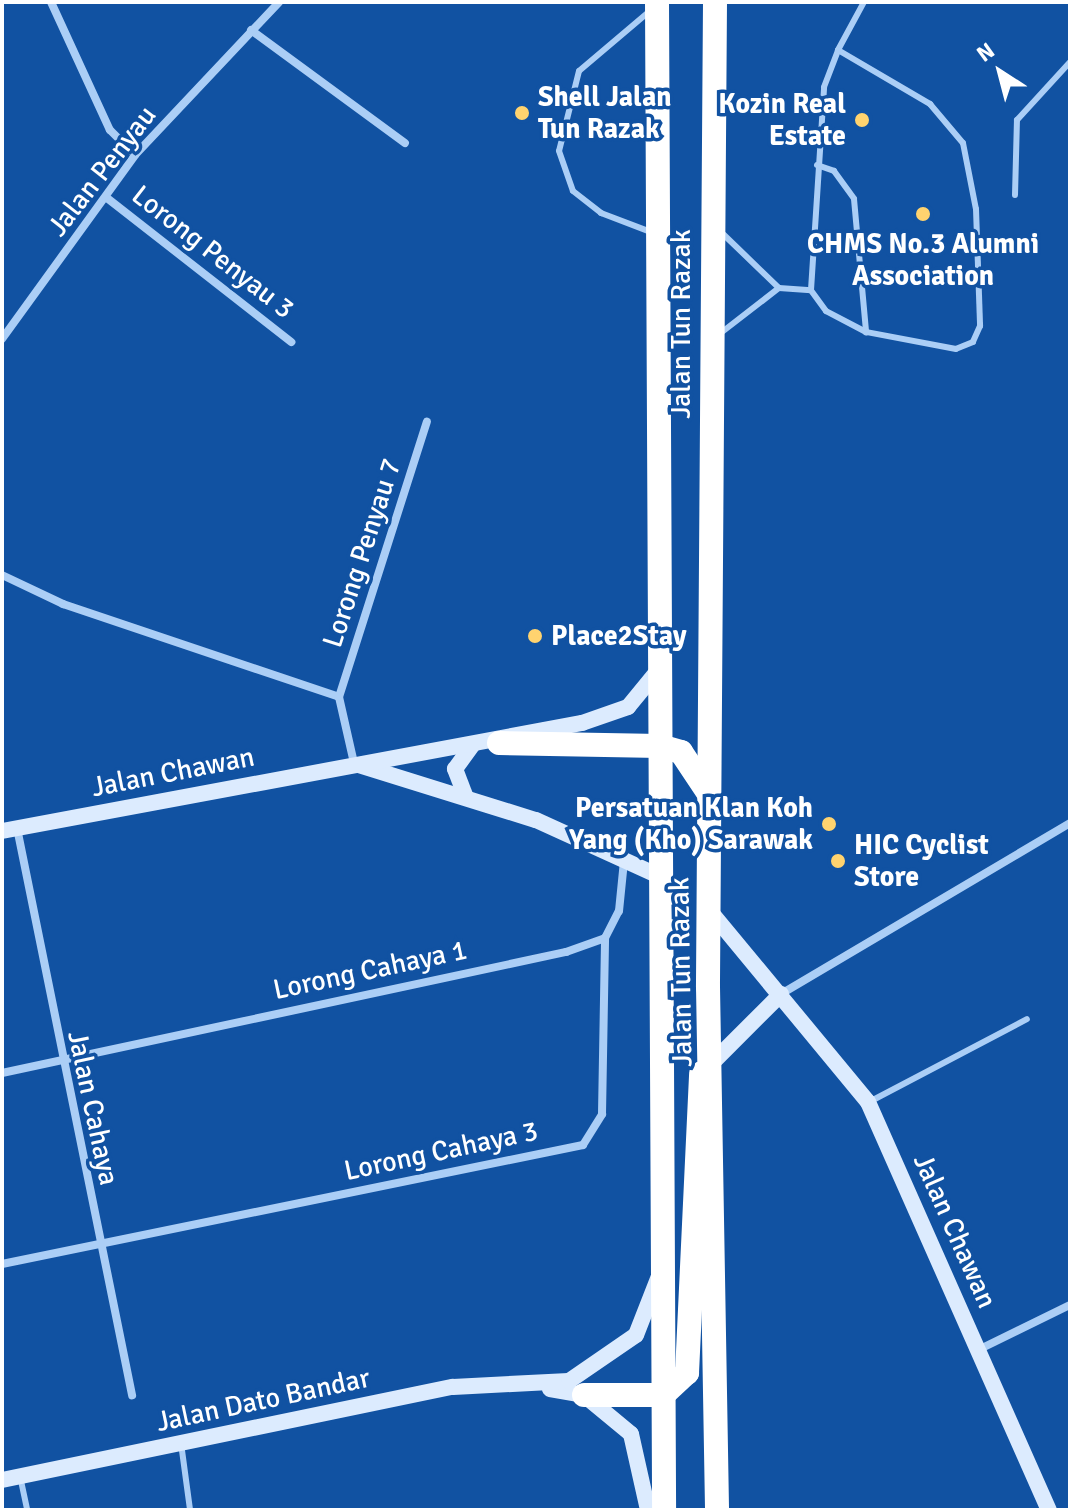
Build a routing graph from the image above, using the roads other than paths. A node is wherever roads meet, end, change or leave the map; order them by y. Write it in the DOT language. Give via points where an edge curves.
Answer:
graph roads {
  1 [pos="51,2"];
  2 [pos="715,2"];
  3 [pos="864,2"];
  4 [pos="274,4"];
  5 [pos="657,4"];
  6 [pos="251,30"];
  7 [pos="838,50"];
  8 [pos="1070,62"];
  9 [pos="405,143"];
  10 [pos="135,155"];
  11 [pos="817,165"];
  12 [pos="1015,195"];
  13 [pos="107,198"];
  14 [pos="712,215"];
  15 [pos="658,234"];
  16 [pos="779,288"];
  17 [pos="811,290"];
  18 [pos="866,332"];
  19 [pos="2,339"];
  20 [pos="291,342"];
  21 [pos="711,347"];
  22 [pos="427,422"];
  23 [pos="2,575"];
  24 [pos="663,664"];
  25 [pos="339,697"];
  26 [pos="499,743"];
  27 [pos="472,746"];
  28 [pos="660,746"];
  29 [pos="354,763"];
  30 [pos="710,794"];
  31 [pos="465,795"];
  32 [pos="1070,823"];
  33 [pos="9,830"];
  34 [pos="624,856"];
  35 [pos="663,878"];
  36 [pos="710,911"];
  37 [pos="605,938"];
  38 [pos="708,987"];
  39 [pos="781,994"];
  40 [pos="1027,1019"];
  41 [pos="60,1062"];
  42 [pos="711,1064"];
  43 [pos="2,1073"];
  44 [pos="868,1102"];
  45 [pos="99,1245"];
  46 [pos="2,1264"];
  47 [pos="662,1266"];
  48 [pos="1070,1305"];
  49 [pos="980,1349"];
  50 [pos="537,1386"];
  51 [pos="132,1395"];
  52 [pos="584,1395"];
  53 [pos="663,1395"];
  54 [pos="181,1443"];
  55 [pos="20,1476"];
  56 [pos="2,1480"];
  57 [pos="27,1510"];
  58 [pos="190,1510"];
  59 [pos="648,1510"];
  60 [pos="664,1510"];
  61 [pos="717,1510"];
  62 [pos="1049,1510"];
  1 -- 10 [label="street" via="110,130"];
  2 -- 14 [label="highway, Jalan Tun Razak"];
  3 -- 7 [label="lane"];
  4 -- 6 [label="street, Jalan Penyau"];
  5 -- 15 [label="highway, Jalan Tun Razak"];
  5 -- 15 [label="lane" via="579,71 559,151 573,191 601,213"];
  6 -- 9 [label="street"];
  6 -- 10 [label="street, Jalan Penyau"];
  7 -- 11 [label="lane" via="824,87"];
  7 -- 18 [label="lane" via="930,104 963,143 976,209 980,326 973,342 956,349"];
  8 -- 12 [label="lane" via="1017,120"];
  10 -- 13 [label="street, Jalan Penyau"];
  11 -- 17 [label="lane"];
  11 -- 18 [label="lane" via="834,171 854,199"];
  13 -- 19 [label="street, Jalan Penyau"];
  13 -- 20 [label="street, Lorong Penyau 3"];
  14 -- 16 [label="lane" via="745,261"];
  14 -- 21 [label="highway, Jalan Tun Razak"];
  15 -- 24 [label="highway, Jalan Tun Razak"];
  16 -- 17 [label="lane"];
  16 -- 21 [label="lane" via="729,321"];
  17 -- 18 [label="lane" via="826,311"];
  21 -- 30 [label="highway, Jalan Tun Razak"];
  22 -- 25 [label="street, Lorong Penyau 7"];
  23 -- 25 [label="street" via="63,604"];
  24 -- 26 [label="street" via="628,707"];
  24 -- 28 [label="highway, Jalan Tun Razak"];
  25 -- 29 [label="street"];
  26 -- 27 [label="street, Jalan Chawan"];
  26 -- 28 [label="highway"];
  27 -- 29 [label="street, Jalan Chawan"];
  27 -- 31 [label="street" via="455,769"];
  28 -- 30 [label="highway" via="681,752"];
  28 -- 35 [label="highway, Jalan Tun Razak"];
  29 -- 31 [label="street"];
  29 -- 33 [label="street, Jalan Chawan"];
  30 -- 36 [label="highway, Jalan Tun Razak"];
  31 -- 34 [label="street"];
  32 -- 39 [label="street"];
  33 -- 41 [label="street, Jalan Cahaya"];
  34 -- 35 [label="street"];
  34 -- 37 [label="street" via="619,911"];
  35 -- 47 [label="highway, Jalan Tun Razak"];
  36 -- 38 [label="highway, Jalan Tun Razak"];
  36 -- 39 [label="street, Jalan Chawan"];
  37 -- 41 [label="street, Lorong Cahaya 1"];
  37 -- 45 [label="street, Lorong Cahaya 3" via="602,1114 583,1145"];
  38 -- 42 [label="highway, Jalan Tun Razak"];
  38 -- 53 [label="highway" via="692,1143 687,1373"];
  39 -- 42 [label="street"];
  39 -- 44 [label="street, Jalan Chawan"];
  40 -- 44 [label="lane"];
  41 -- 43 [label="street, Lorong Cahaya 1"];
  41 -- 45 [label="street, Jalan Cahaya"];
  42 -- 61 [label="highway, Jalan Tun Razak"];
  44 -- 49 [label="street, Jalan Chawan"];
  45 -- 46 [label="street, Lorong Cahaya 3"];
  45 -- 51 [label="street, Jalan Cahaya"];
  47 -- 50 [label="street" via="636,1335 616,1354 569,1381"];
  47 -- 53 [label="highway, Jalan Tun Razak"];
  48 -- 49 [label="street"];
  49 -- 62 [label="street, Jalan Chawan"];
  50 -- 52 [label="street"];
  50 -- 54 [label="street, Jalan Dato Bandar" via="453,1387"];
  52 -- 53 [label="highway"];
  52 -- 59 [label="street" via="631,1434"];
  53 -- 60 [label="highway, Jalan Tun Razak"];
  54 -- 55 [label="street, Jalan Dato Bandar"];
  54 -- 58 [label="lane"];
  55 -- 56 [label="street, Jalan Dato Bandar"];
  55 -- 57 [label="lane"];
}
